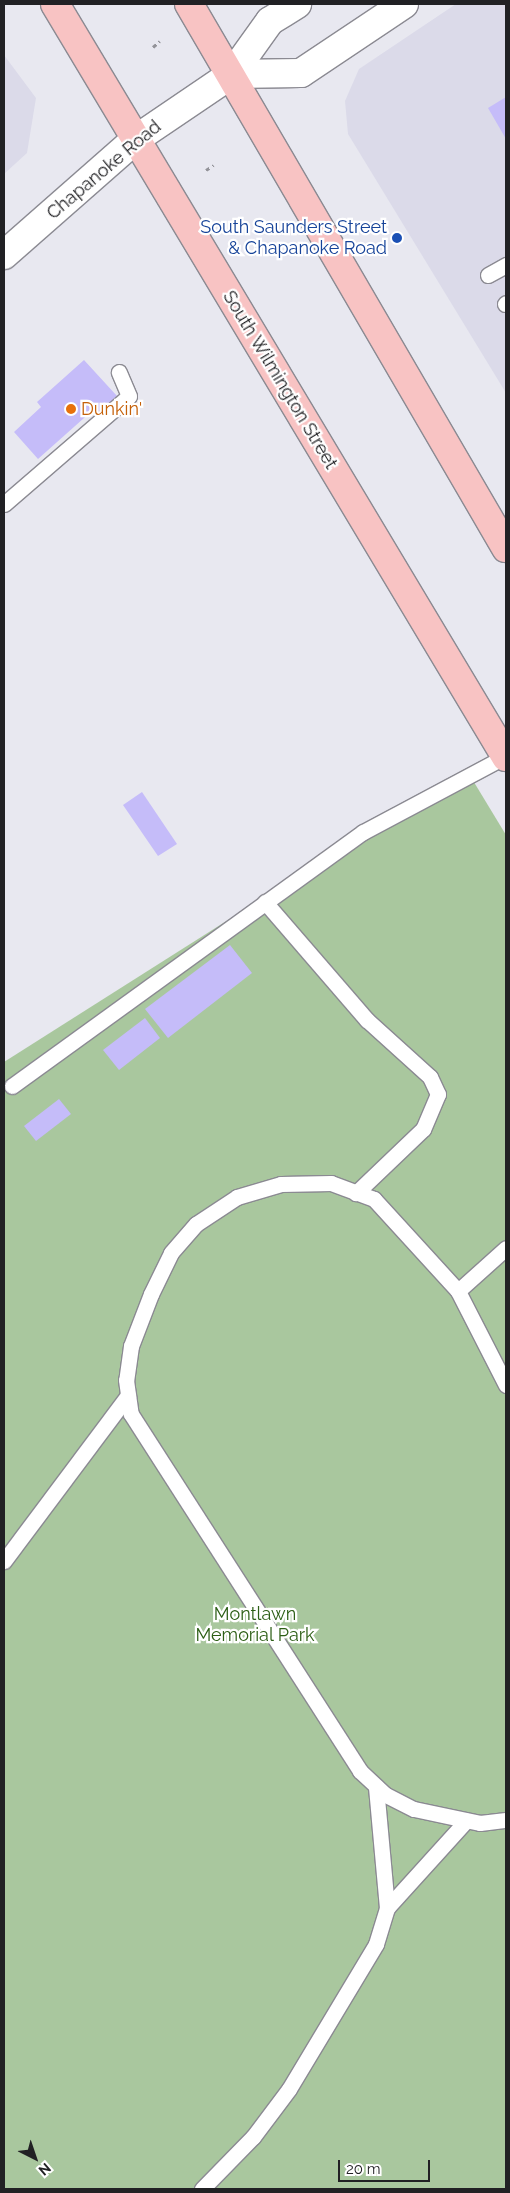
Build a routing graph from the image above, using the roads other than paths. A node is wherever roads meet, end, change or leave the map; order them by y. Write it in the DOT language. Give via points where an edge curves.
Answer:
graph roads {
  1 [pos="55,4"];
  2 [pos="189,4"];
  3 [pos="297,4"];
  4 [pos="404,4"];
  5 [pos="379,14"];
  6 [pos="232,74"];
  7 [pos="136,139"];
  8 [pos="4,254"];
  9 [pos="506,265"];
  10 [pos="488,275"];
  11 [pos="119,372"];
  12 [pos="4,504"];
  13 [pos="506,548"];
  14 [pos="506,757"];
  15 [pos="265,902"];
  16 [pos="12,1086"];
  17 [pos="356,1192"];
  18 [pos="506,1248"];
  19 [pos="458,1291"];
  20 [pos="506,1385"];
  21 [pos="128,1395"];
  22 [pos="4,1561"];
  23 [pos="376,1786"];
  24 [pos="506,1820"];
  25 [pos="466,1821"];
  26 [pos="387,1908"];
  27 [pos="202,2189"];
  1 -- 7 [label="highway, South Wilmington Street"];
  2 -- 6 [label="highway"];
  3 -- 6 [label="street, Chapanoke Road" via="270,21"];
  4 -- 5 [label="street"];
  5 -- 6 [label="street" via="301,73"];
  6 -- 7 [label="street, Chapanoke Road"];
  6 -- 13 [label="highway"];
  7 -- 8 [label="street, Chapanoke Road"];
  7 -- 14 [label="highway, South Wilmington Street"];
  9 -- 10 [label="lane"];
  11 -- 12 [label="lane" via="130,396"];
  14 -- 15 [label="lane" via="363,832"];
  15 -- 16 [label="lane"];
  15 -- 17 [label="lane" via="367,1020 430,1077 438,1094 423,1129"];
  17 -- 19 [label="lane" via="374,1199"];
  17 -- 21 [label="lane" via="331,1183 281,1184 237,1197 196,1224 171,1253 151,1294 132,1346 126,1380"];
  18 -- 19 [label="lane"];
  19 -- 20 [label="lane"];
  21 -- 22 [label="lane"];
  21 -- 23 [label="lane" via="131,1414 136,1422 360,1772"];
  23 -- 25 [label="lane" via="414,1809"];
  23 -- 26 [label="lane"];
  24 -- 25 [label="lane"];
  25 -- 26 [label="lane"];
  26 -- 27 [label="lane" via="376,1944 289,2089 253,2136"];
}
